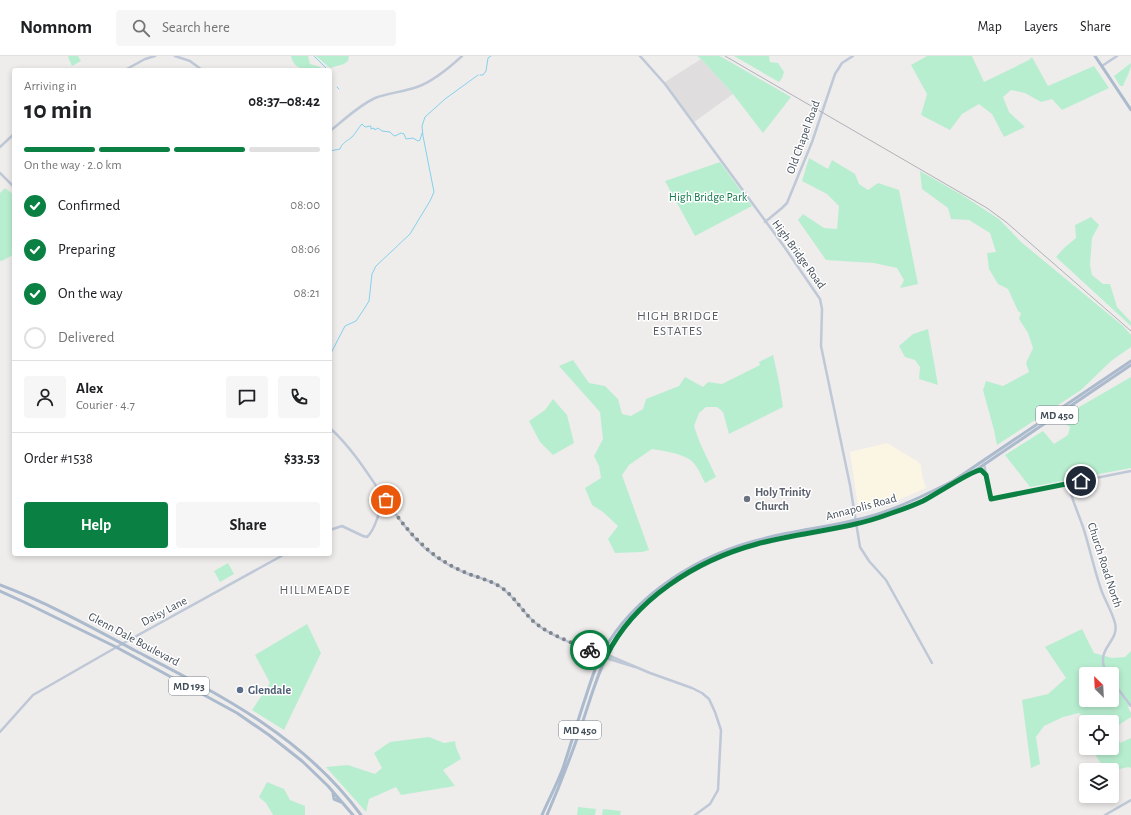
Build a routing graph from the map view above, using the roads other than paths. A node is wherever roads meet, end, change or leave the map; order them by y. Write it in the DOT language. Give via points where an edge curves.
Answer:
graph roads {
  1 [pos="155,56"];
  2 [pos="175,56"];
  3 [pos="462,56"];
  4 [pos="640,56"];
  5 [pos="853,56"];
  6 [pos="1095,56"];
  7 [pos="1117,56"];
  8 [pos="1102,66"];
  9 [pos="129,68"];
  10 [pos="199,68"];
  11 [pos="1131,110"];
  12 [pos="332,129"];
  13 [pos="12,136"];
  14 [pos="0,148"];
  15 [pos="0,173"];
  16 [pos="12,185"];
  17 [pos="765,222"];
  18 [pos="1131,361"];
  19 [pos="1131,365"];
  20 [pos="332,430"];
  21 [pos="983,460"];
  22 [pos="984,464"];
  23 [pos="1131,471"];
  24 [pos="973,472"];
  25 [pos="986,475"];
  26 [pos="1068,483"];
  27 [pos="386,500"];
  28 [pos="856,522"];
  29 [pos="332,529"];
  30 [pos="281,556"];
  31 [pos="0,585"];
  32 [pos="0,591"];
  33 [pos="122,644"];
  34 [pos="116,647"];
  35 [pos="601,655"];
  36 [pos="606,657"];
  37 [pos="932,663"];
  38 [pos="1104,667"];
  39 [pos="1119,690"];
  40 [pos="1131,706"];
  41 [pos="0,732"];
  42 [pos="1131,800"];
  43 [pos="353,815"];
  44 [pos="361,815"];
  45 [pos="542,815"];
  46 [pos="547,815"];
  47 [pos="695,815"];
  48 [pos="1105,815"];
  1 -- 9 [label="street"];
  2 -- 10 [label="street" via="190,61"];
  3 -- 12 [label="street" via="427,83 371,100"];
  4 -- 17 [label="street, High Bridge Road" via="665,84"];
  5 -- 17 [label="street, Old Chapel Road" via="842,63 835,74 812,142 787,203"];
  6 -- 8 [label="main road"];
  7 -- 8 [label="street"];
  8 -- 11 [label="main road"];
  13 -- 14 [label="street"];
  15 -- 16 [label="street"];
  17 -- 28 [label="street, High Bridge Road" via="821,302 821,346"];
  18 -- 21 [label="main road, Annapolis Road / MD 450"];
  19 -- 22 [label="main road, Annapolis Road / MD 450"];
  20 -- 27 [label="street" via="350,450"];
  21 -- 22 [label="street"];
  21 -- 28 [label="main road, Annapolis Road / MD 450" via="953,481 921,497"];
  22 -- 24 [label="main road, Annapolis Road / MD 450"];
  22 -- 25 [label="street"];
  23 -- 26 [label="street"];
  24 -- 25 [label="main road" via="981,470"];
  24 -- 28 [label="main road, Annapolis Road / MD 450" via="922,501 888,515"];
  25 -- 26 [label="street" via="991,499"];
  26 -- 38 [label="street, Church Road North" via="1100,586 1115,623 1115,633 1103,658"];
  27 -- 29 [label="street" via="367,537 342,526"];
  27 -- 35 [label="street" via="409,531 433,555 501,587 545,630"];
  28 -- 35 [label="main road, Annapolis Road / MD 450" via="756,540 699,563 658,589 634,610"];
  28 -- 36 [label="main road, Annapolis Road / MD 450" via="758,544 714,560 691,572 661,592 635,616 619,635"];
  28 -- 37 [label="street" via="862,552 886,580"];
  30 -- 33 [label="street, Daisy Lane"];
  31 -- 33 [label="main road, Glenn Dale Boulevard / MD 193" via="53,607"];
  32 -- 34 [label="main road, Glenn Dale Boulevard / MD 193"];
  33 -- 34 [label="street, Daisy Lane"];
  33 -- 44 [label="main road, Glenn Dale Boulevard / MD 193" via="209,689 290,742 339,788"];
  34 -- 41 [label="street, Daisy Lane" via="33,695"];
  34 -- 43 [label="main road, Glenn Dale Boulevard / MD 193" via="237,713 283,745 310,768"];
  35 -- 36 [label="street"];
  35 -- 45 [label="main road, Annapolis Road / MD 450" via="562,769"];
  36 -- 46 [label="main road, Annapolis Road / MD 450" via="566,770"];
  36 -- 47 [label="street" via="610,656 682,684 709,699 722,735 718,790 710,804"];
  39 -- 40 [label="street"];
  42 -- 48 [label="street"];
}
